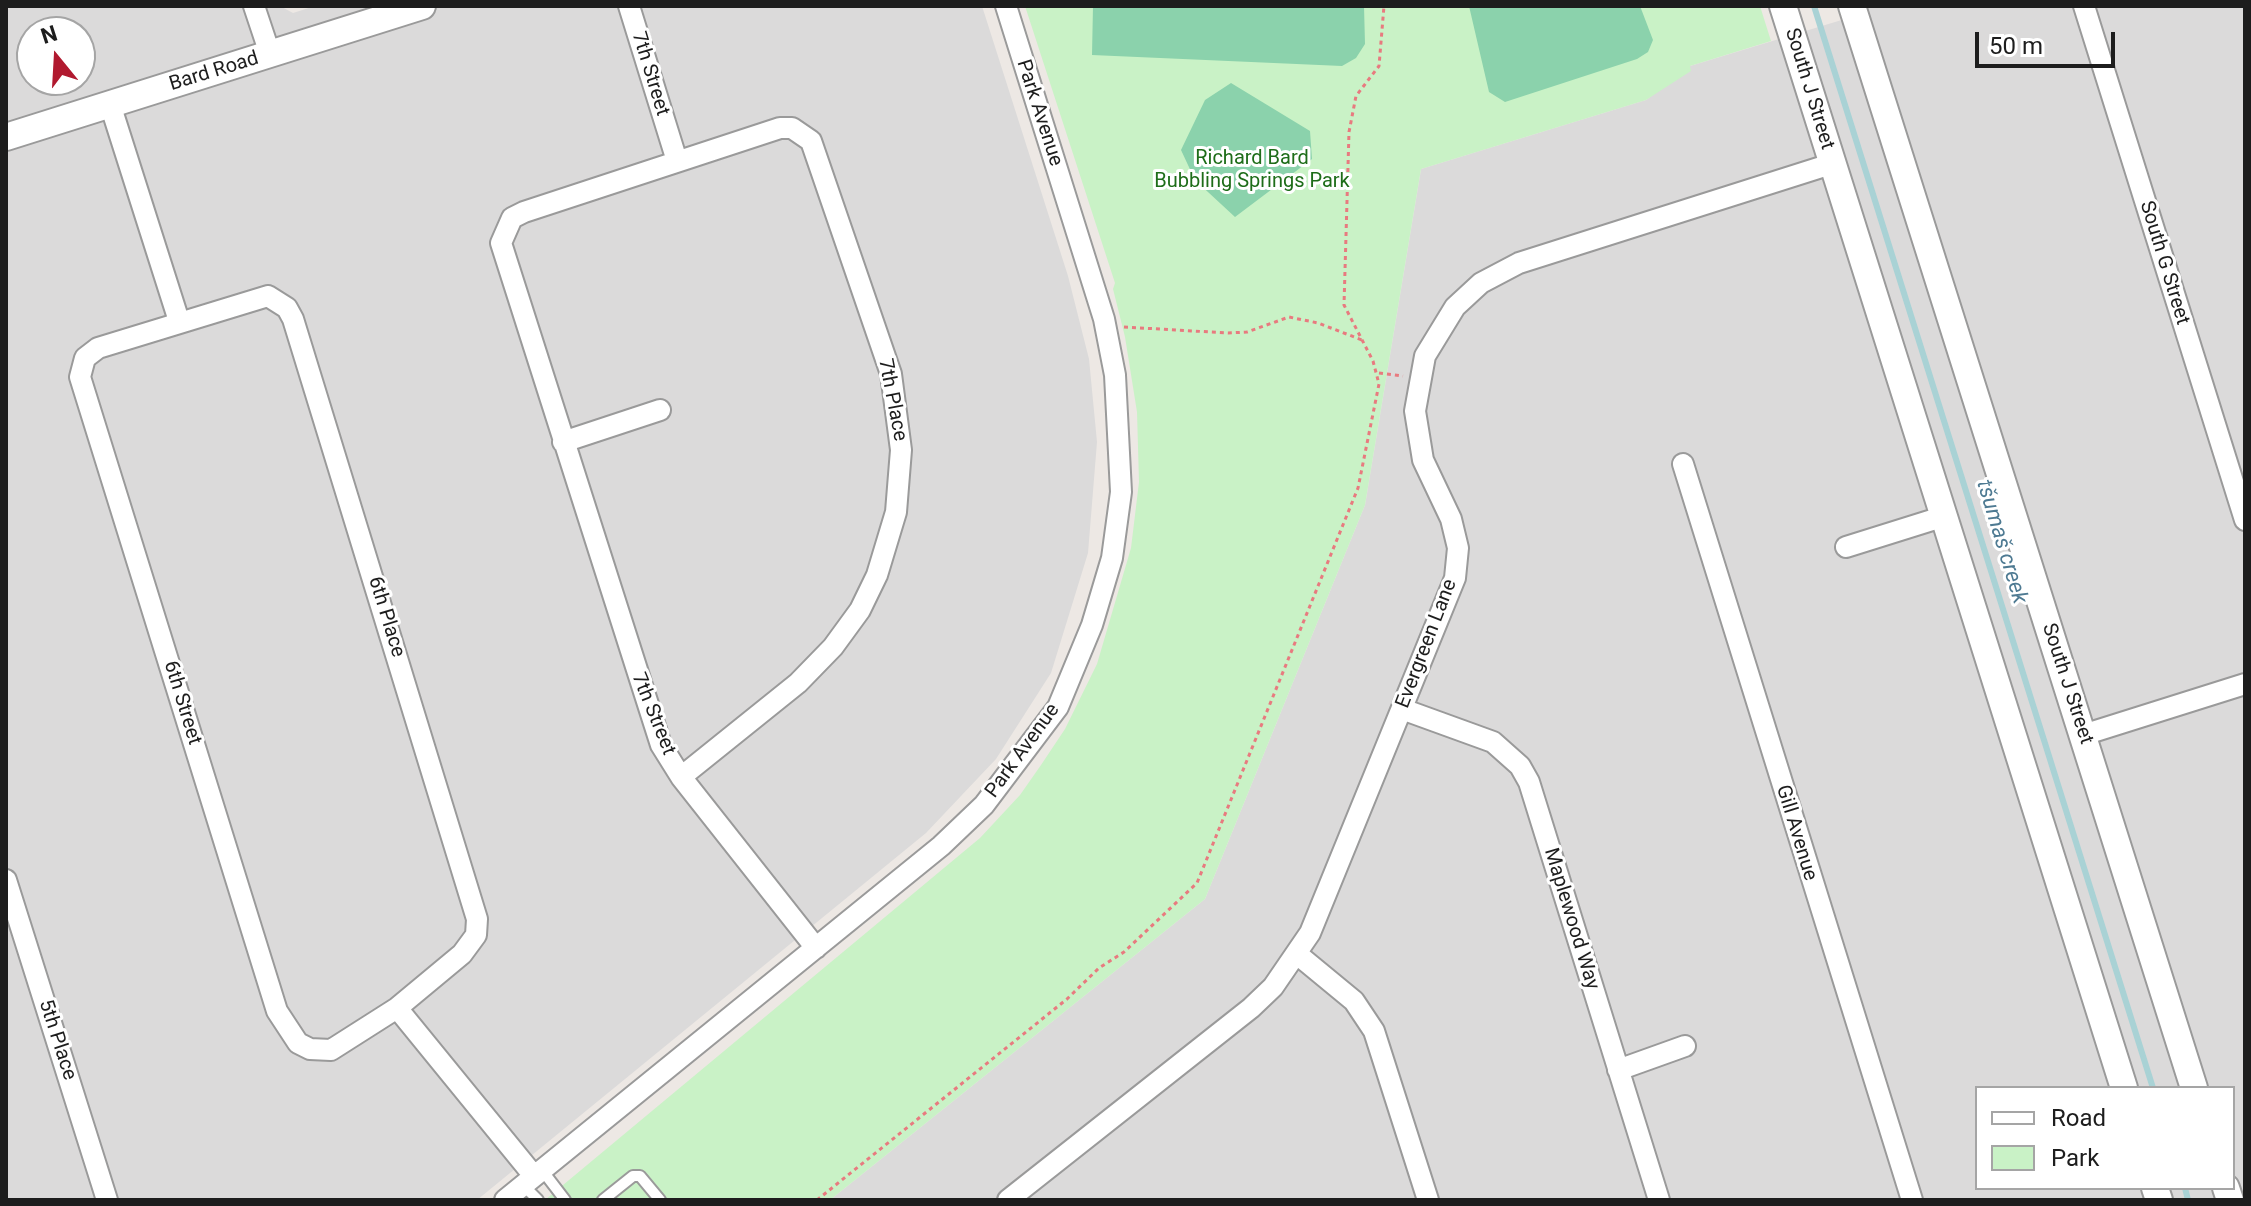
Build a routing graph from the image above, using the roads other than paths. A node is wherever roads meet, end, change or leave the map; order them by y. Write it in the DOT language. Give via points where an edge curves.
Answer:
graph roads {
  1 [pos="254,6"];
  2 [pos="422,6"];
  3 [pos="629,6"];
  4 [pos="1006,6"];
  5 [pos="1783,6"];
  6 [pos="1852,6"];
  7 [pos="2084,6"];
  8 [pos="270,54"];
  9 [pos="110,104"];
  10 [pos="6,137"];
  11 [pos="677,161"];
  12 [pos="1831,164"];
  13 [pos="179,321"];
  14 [pos="660,410"];
  15 [pos="563,442"];
  16 [pos="1683,464"];
  17 [pos="1945,516"];
  18 [pos="2245,520"];
  19 [pos="1846,547"];
  20 [pos="2245,684"];
  21 [pos="1402,709"];
  22 [pos="2083,735"];
  23 [pos="681,777"];
  24 [pos="6,880"];
  25 [pos="816,948"];
  26 [pos="1297,954"];
  27 [pos="397,1008"];
  28 [pos="1685,1046"];
  29 [pos="1618,1070"];
  30 [pos="2123,1086"];
  31 [pos="2193,1086"];
  32 [pos="534,1183"];
  33 [pos="107,1200"];
  34 [pos="505,1200"];
  35 [pos="565,1200"];
  36 [pos="603,1200"];
  37 [pos="660,1200"];
  38 [pos="1008,1200"];
  39 [pos="1428,1200"];
  40 [pos="1659,1200"];
  41 [pos="1912,1200"];
  1 -- 8 [label="street"];
  2 -- 8 [label="street, Bard Road"];
  3 -- 11 [label="street, 7th Street"];
  4 -- 25 [label="street, Park Avenue" via="1108,331 1121,440 1112,558 1092,625 1058,707 984,805"];
  5 -- 12 [label="street, South J Street"];
  6 -- 22 [label="street, South J Street"];
  7 -- 18 [label="street, South G Street"];
  8 -- 9 [label="street, Bard Road"];
  9 -- 10 [label="street, Bard Road"];
  9 -- 13 [label="street"];
  11 -- 15 [label="street, 7th Street" via="524,212 504,229 501,243"];
  11 -- 23 [label="street, 7th Place" via="780,128 803,132 811,141 891,374 901,450 887,549 860,610 798,683"];
  12 -- 17 [label="street, South J Street"];
  12 -- 21 [label="street, Evergreen Lane" via="1519,263 1481,283 1455,307 1434,336 1418,378 1417,439 1451,519 1458,548 1455,578"];
  13 -- 27 [label="street, 6th Place" via="268,296 287,308 298,334 477,919 470,946"];
  13 -- 27 [label="street, 6th Street" via="98,348 85,358 80,377 277,1011 298,1043 331,1050"];
  14 -- 15 [label="street"];
  15 -- 23 [label="street, 7th Street" via="650,715"];
  16 -- 41 [label="street, Gill Avenue"];
  17 -- 19 [label="street"];
  17 -- 30 [label="street, South J Street"];
  20 -- 22 [label="street"];
  21 -- 26 [label="street, Evergreen Lane"];
  21 -- 29 [label="street, Maplewood Way" via="1493,742 1525,774"];
  22 -- 31 [label="street, South J Street"];
  23 -- 25 [label="street, 7th Street"];
  24 -- 33 [label="street, 5th Place"];
  25 -- 32 [label="street, Park Avenue"];
  26 -- 38 [label="street, Evergreen Lane" via="1251,1008"];
  26 -- 39 [label="street" via="1354,1001 1374,1031"];
  27 -- 32 [label="street"];
  28 -- 29 [label="street"];
  29 -- 40 [label="street, Maplewood Way"];
  32 -- 34 [label="street, Park Avenue"];
  32 -- 35 [label="lane"];
  36 -- 37 [label="lane" via="633,1176 640,1176"];
}
